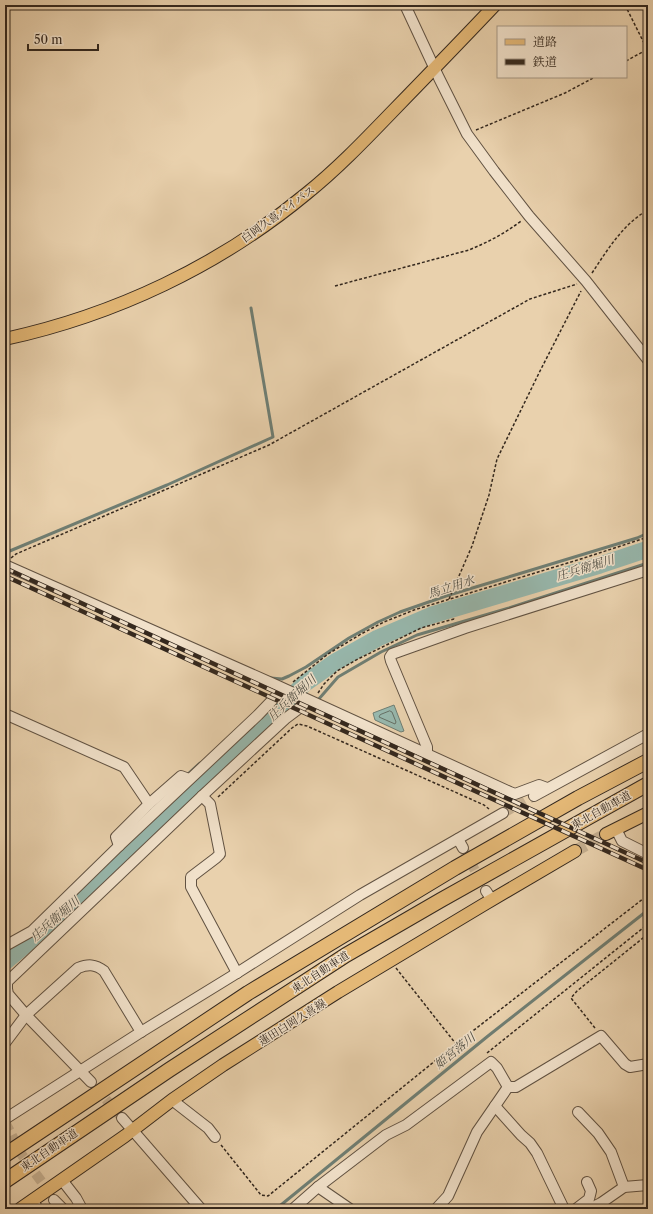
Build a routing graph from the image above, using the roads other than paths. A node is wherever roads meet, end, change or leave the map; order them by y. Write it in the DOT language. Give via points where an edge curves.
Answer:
graph roads {
  1 [pos="405,5"];
  2 [pos="495,5"];
  3 [pos="434,69"];
  4 [pos="5,339"];
  5 [pos="648,360"];
  6 [pos="6,563"];
  7 [pos="648,570"];
  8 [pos="286,690"];
  9 [pos="307,700"];
  10 [pos="5,714"];
  11 [pos="648,734"];
  12 [pos="427,755"];
  13 [pos="648,761"];
  14 [pos="189,779"];
  15 [pos="648,784"];
  16 [pos="547,788"];
  17 [pos="202,796"];
  18 [pos="534,796"];
  19 [pos="149,804"];
  20 [pos="648,812"];
  21 [pos="503,813"];
  22 [pos="611,831"];
  23 [pos="458,839"];
  24 [pos="119,846"];
  25 [pos="463,848"];
  26 [pos="575,851"];
  27 [pos="648,854"];
  28 [pos="5,946"];
  29 [pos="237,973"];
  30 [pos="7,995"];
  31 [pos="26,1015"];
  32 [pos="140,1032"];
  33 [pos="5,1043"];
  34 [pos="648,1064"];
  35 [pos="80,1071"];
  36 [pos="90,1082"];
  37 [pos="508,1087"];
  38 [pos="172,1100"];
  39 [pos="495,1106"];
  40 [pos="578,1112"];
  41 [pos="122,1118"];
  42 [pos="5,1119"];
  43 [pos="132,1131"];
  44 [pos="215,1137"];
  45 [pos="5,1156"];
  46 [pos="62,1180"];
  47 [pos="5,1181"];
  48 [pos="587,1182"];
  49 [pos="648,1185"];
  50 [pos="318,1187"];
  51 [pos="624,1187"];
  52 [pos="54,1200"];
  53 [pos="35,1205"];
  54 [pos="603,1206"];
  55 [pos="300,1207"];
  56 [pos="20,1209"];
  57 [pos="63,1209"];
  58 [pos="82,1209"];
  59 [pos="201,1209"];
  60 [pos="350,1209"];
  61 [pos="436,1209"];
  62 [pos="564,1209"];
  63 [pos="576,1209"];
  64 [pos="589,1209"];
  1 -- 3 [label="street"];
  2 -- 3 [label="main road, 白岡久喜バイパス"];
  3 -- 4 [label="main road, 白岡久喜バイパス" via="348,158 288,209 226,251 176,279 126,302 62,324"];
  3 -- 5 [label="street" via="467,134 494,172"];
  6 -- 8 [label="street"];
  7 -- 12 [label="street" via="392,654 391,660 427,746"];
  8 -- 9 [label="street"];
  8 -- 14 [label="street"];
  9 -- 12 [label="street"];
  9 -- 17 [label="street"];
  10 -- 19 [label="street" via="124,767"];
  11 -- 16 [label="street"];
  12 -- 16 [label="street" via="515,794 538,785"];
  13 -- 45 [label="highway, 東北自動車道" via="455,868 248,993"];
  14 -- 19 [label="street" via="181,776"];
  14 -- 24 [label="street"];
  15 -- 47 [label="highway, 東北自動車道" via="346,955"];
  16 -- 18 [label="street"];
  17 -- 29 [label="street" via="210,804 220,854 191,877 191,887"];
  17 -- 30 [label="street" via="7,982"];
  19 -- 24 [label="street" via="116,837"];
  20 -- 22 [label="main road"];
  21 -- 23 [label="street"];
  22 -- 27 [label="street" via="622,841"];
  23 -- 25 [label="street"];
  23 -- 29 [label="street" via="360,894"];
  24 -- 28 [label="street" via="32,931"];
  26 -- 38 [label="main road, 蓮田白岡久喜線" via="489,895"];
  29 -- 32 [label="street"];
  30 -- 31 [label="street"];
  31 -- 32 [label="street" via="78,968 87,964 104,971"];
  31 -- 33 [label="street"];
  31 -- 35 [label="street"];
  32 -- 35 [label="street"];
  34 -- 37 [label="street" via="630,1067 601,1036 516,1087"];
  35 -- 36 [label="street"];
  35 -- 42 [label="street"];
  37 -- 39 [label="street"];
  37 -- 50 [label="street" via="491,1062 406,1125 386,1135"];
  38 -- 43 [label="main road, 蓮田白岡久喜線"];
  38 -- 44 [label="street" via="208,1128"];
  39 -- 61 [label="street" via="477,1132 448,1196"];
  39 -- 62 [label="street" via="538,1153"];
  40 -- 51 [label="street" via="598,1132 611,1152"];
  41 -- 43 [label="street"];
  43 -- 46 [label="main road, 蓮田白岡久喜線"];
  43 -- 59 [label="street"];
  46 -- 53 [label="main road, 蓮田白岡久喜線"];
  46 -- 58 [label="street"];
  48 -- 63 [label="street" via="589,1199"];
  49 -- 51 [label="street"];
  50 -- 55 [label="street"];
  50 -- 60 [label="street"];
  51 -- 54 [label="street"];
  52 -- 57 [label="street"];
  53 -- 56 [label="main road, 蓮田白岡久喜線"];
  54 -- 64 [label="street"];
}
